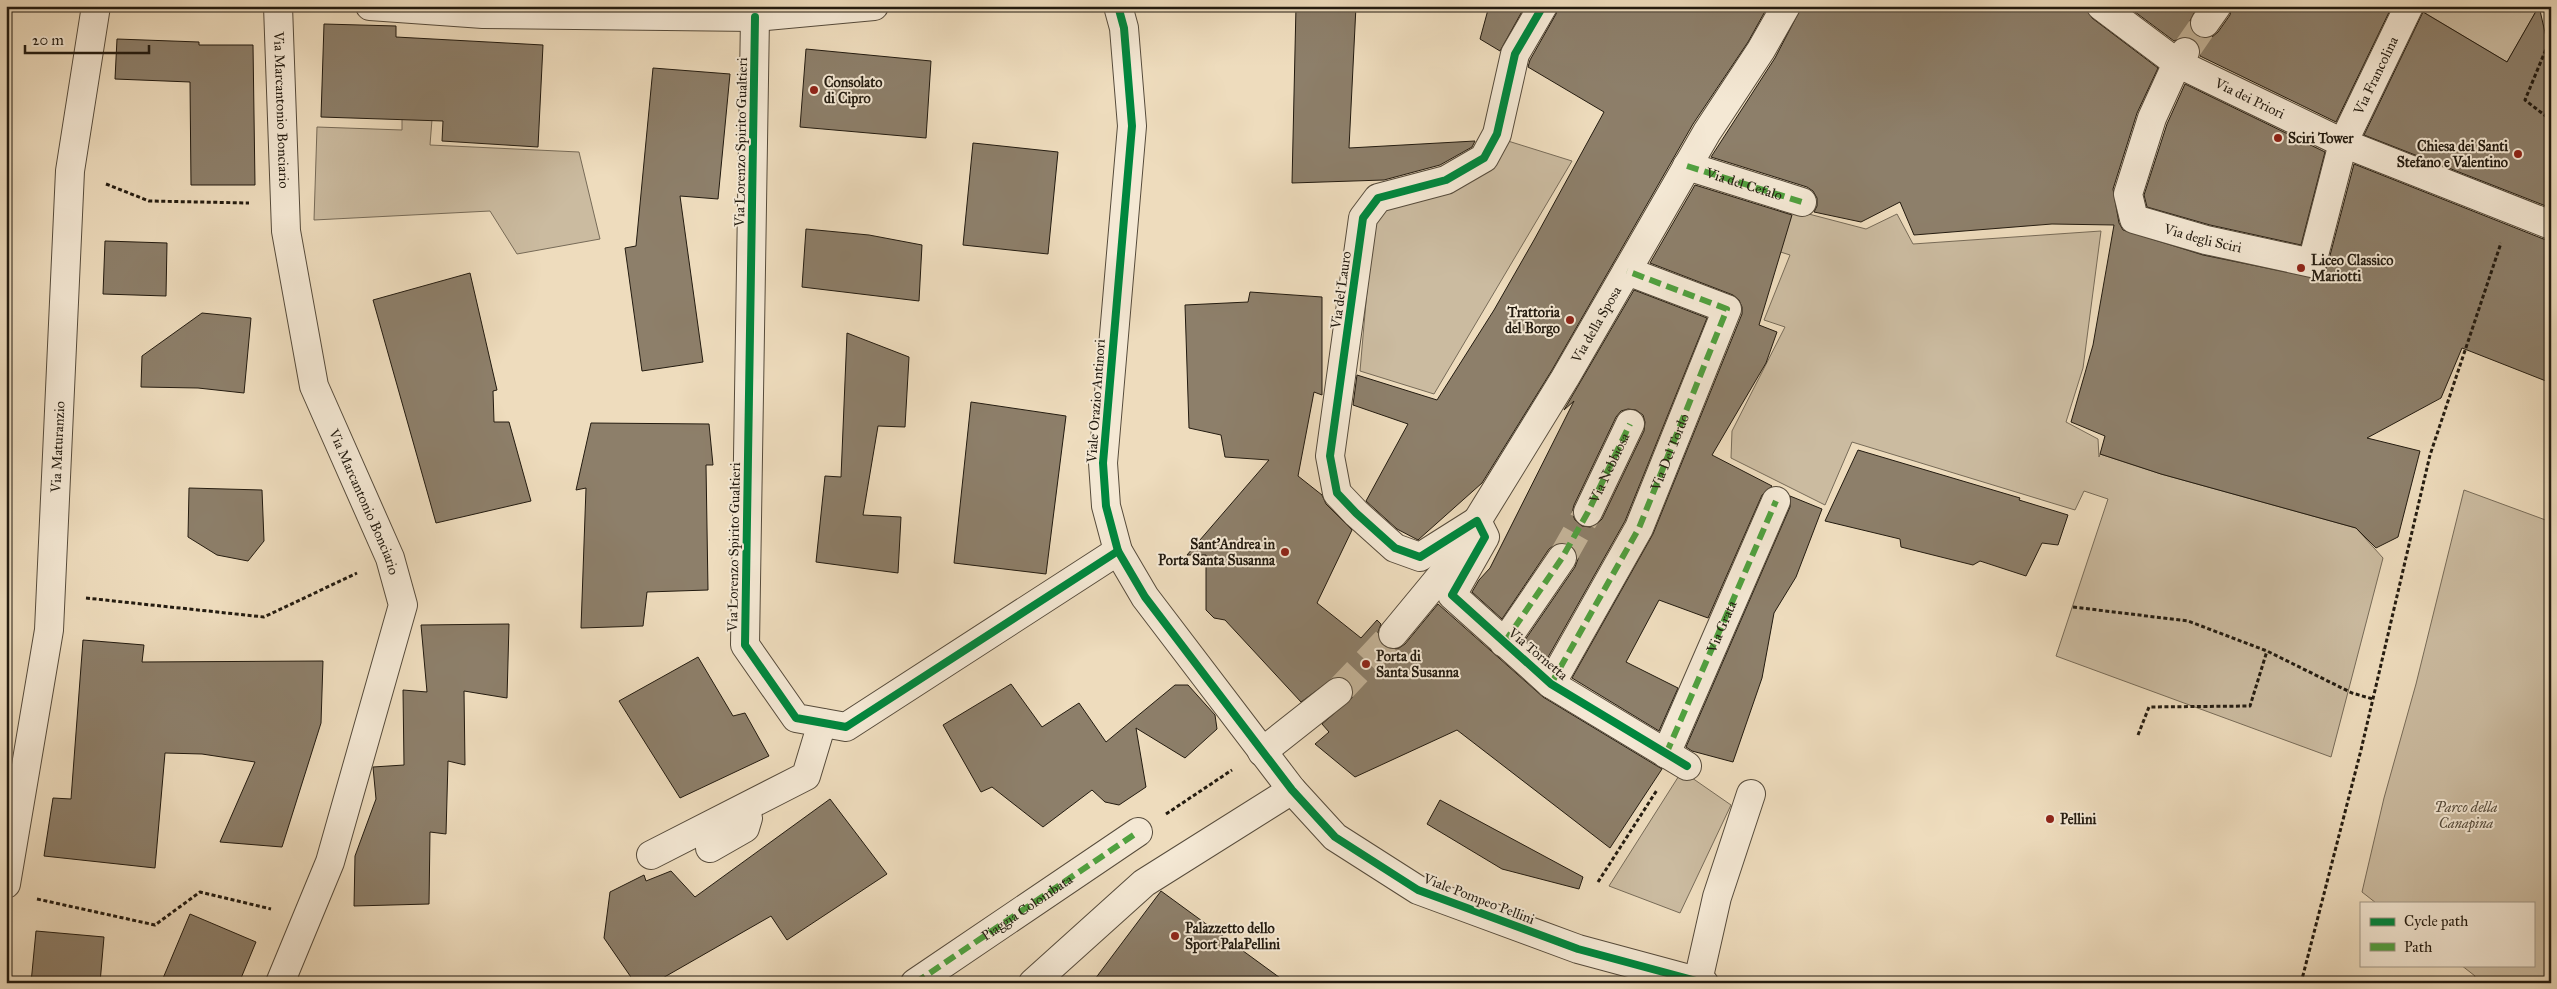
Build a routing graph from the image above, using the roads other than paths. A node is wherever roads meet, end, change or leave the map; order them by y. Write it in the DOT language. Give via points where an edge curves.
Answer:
graph roads {
  1 [pos="96,6"];
  2 [pos="278,6"];
  3 [pos="370,6"];
  4 [pos="874,6"];
  5 [pos="1118,6"];
  6 [pos="1543,6"];
  7 [pos="1786,6"];
  8 [pos="2101,6"];
  9 [pos="2408,6"];
  10 [pos="756,16"];
  11 [pos="2181,58"];
  12 [pos="2343,143"];
  13 [pos="1687,166"];
  14 [pos="1802,202"];
  15 [pos="2551,225"];
  16 [pos="1627,271"];
  17 [pos="1630,424"];
  18 [pos="1776,501"];
  19 [pos="1588,512"];
  20 [pos="1477,521"];
  21 [pos="1118,551"];
  22 [pos="1562,558"];
  23 [pos="1393,634"];
  24 [pos="1504,643"];
  25 [pos="1551,684"];
  26 [pos="1338,692"];
  27 [pos="822,723"];
  28 [pos="1262,752"];
  29 [pos="1676,760"];
  30 [pos="1292,790"];
  31 [pos="1751,794"];
  32 [pos="752,805"];
  33 [pos="1138,832"];
  34 [pos="710,848"];
  35 [pos="651,855"];
  36 [pos="6,884"];
  37 [pos="1701,982"];
  38 [pos="280,983"];
  39 [pos="915,983"];
  40 [pos="1034,983"];
  1 -- 36 [label="street, Via Maturanzio" via="70,171 49,630"];
  2 -- 38 [label="street, Via Marcantonio Bonciario" via="286,232 314,386 390,558 403,606 330,862"];
  3 -- 10 [label="street" via="483,14"];
  4 -- 10 [label="street"];
  5 -- 21 [label="street, Viale Orazio Antinori" via="1124,28 1132,126 1103,463 1106,506"];
  6 -- 20 [label="street, Via del Lauro" via="1515,54 1497,134 1484,158 1446,180 1378,198 1363,218 1330,456 1337,492 1395,548 1420,557"];
  7 -- 13 [label="street, Via della Sposa"];
  8 -- 11 [label="street, Via dei Priori"];
  9 -- 12 [label="street, Via Francolina"];
  10 -- 27 [label="street, Via Lorenzo Spirito Gualtieri" via="745,646 796,718"];
  11 -- 12 [label="street, Via dei Priori"];
  11 -- 12 [label="street, Via degli Sciri" via="2152,118 2128,194 2134,219 2206,240 2312,263"];
  12 -- 15 [label="street, Via dei Priori"];
  13 -- 14 [label="street, Via del Cefalo"];
  13 -- 16 [label="street, Via della Sposa"];
  16 -- 20 [label="street, Via della Sposa"];
  16 -- 25 [label="street, Via Del Tordo" via="1727,309 1639,528"];
  17 -- 19 [label="street, Via Nebbiosa"];
  18 -- 29 [label="street, Via Grata"];
  20 -- 23 [label="street, Via della Sposa" via="1450,565"];
  20 -- 24 [label="street, Via Tornetta" via="1485,537 1452,595"];
  21 -- 27 [label="street, Via Lorenzo Spirito Gualtieri" via="846,727"];
  21 -- 28 [label="street, Viale Orazio Antinori" via="1145,596"];
  22 -- 24 [label="street"];
  24 -- 25 [label="street, Via Tornetta"];
  25 -- 29 [label="street, Via Tornetta"];
  26 -- 28 [label="street"];
  27 -- 32 [label="street" via="806,776"];
  28 -- 30 [label="street, Viale Pompeo Pellini"];
  30 -- 37 [label="street, Viale Pompeo Pellini" via="1335,837 1418,890 1578,948"];
  30 -- 40 [label="street" via="1144,883"];
  31 -- 37 [label="street" via="1717,897"];
  32 -- 34 [label="street" via="745,828"];
  32 -- 35 [label="street"];
  33 -- 39 [label="street, Piaggia Colombata"];
}
